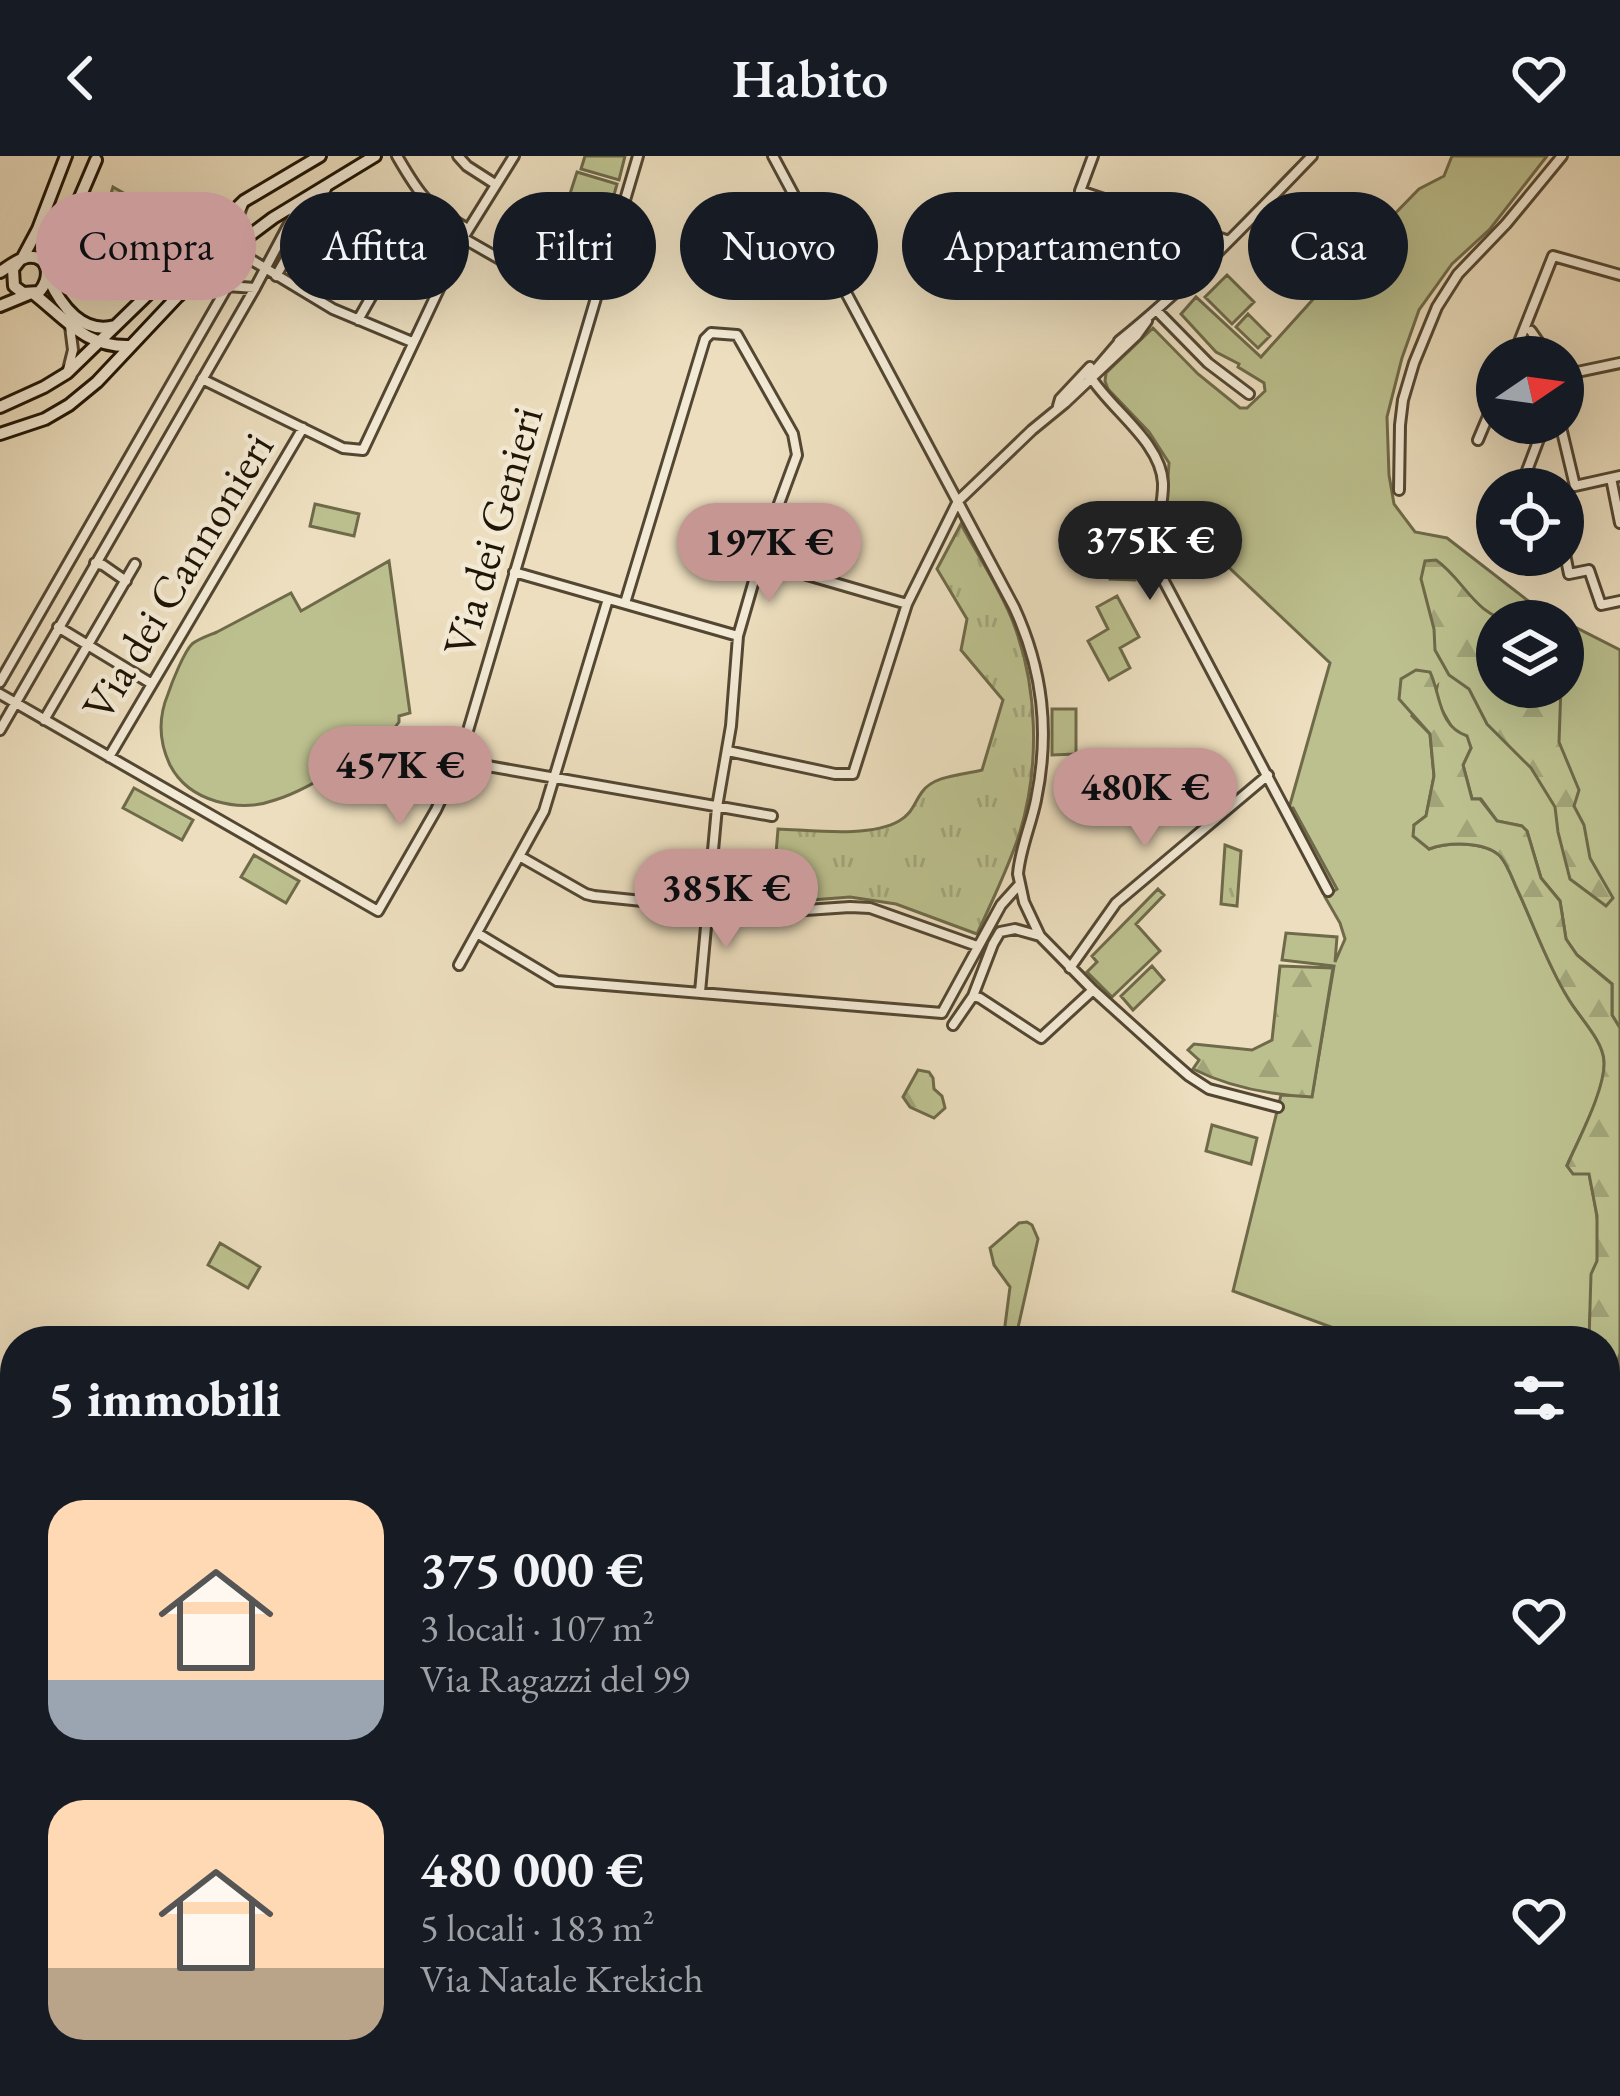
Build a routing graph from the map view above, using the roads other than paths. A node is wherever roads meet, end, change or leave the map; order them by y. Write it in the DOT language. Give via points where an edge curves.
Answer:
graph roads {
  1 [pos="66,156"];
  2 [pos="320,156"];
  3 [pos="375,156"];
  4 [pos="397,156"];
  5 [pos="458,156"];
  6 [pos="514,156"];
  7 [pos="638,156"];
  8 [pos="773,156"];
  9 [pos="1093,156"];
  10 [pos="1312,156"];
  11 [pos="1562,156"];
  12 [pos="96,160"];
  13 [pos="328,184"];
  14 [pos="495,184"];
  15 [pos="83,192"];
  16 [pos="315,192"];
  17 [pos="418,192"];
  18 [pos="627,192"];
  19 [pos="256,194"];
  20 [pos="469,228"];
  21 [pos="280,240"];
  22 [pos="1229,241"];
  23 [pos="36,259"];
  24 [pos="21,260"];
  25 [pos="256,264"];
  26 [pos="264,269"];
  27 [pos="0,272"];
  28 [pos="1620,275"];
  29 [pos="276,276"];
  30 [pos="256,284"];
  31 [pos="36,292"];
  32 [pos="32,294"];
  33 [pos="60,300"];
  34 [pos="142,300"];
  35 [pos="174,300"];
  36 [pos="219,300"];
  37 [pos="247,300"];
  38 [pos="369,300"];
  39 [pos="433,300"];
  40 [pos="596,300"];
  41 [pos="0,307"];
  42 [pos="1156,311"];
  43 [pos="358,320"];
  44 [pos="1147,321"];
  45 [pos="70,324"];
  46 [pos="118,325"];
  47 [pos="1531,331"];
  48 [pos="1521,336"];
  49 [pos="1534,336"];
  50 [pos="1120,340"];
  51 [pos="412,342"];
  52 [pos="100,343"];
  53 [pos="131,346"];
  54 [pos="1620,362"];
  55 [pos="1584,370"];
  56 [pos="67,373"];
  57 [pos="202,379"];
  58 [pos="1091,379"];
  59 [pos="1249,394"];
  60 [pos="0,406"];
  61 [pos="1058,407"];
  62 [pos="303,428"];
  63 [pos="0,434"];
  64 [pos="1565,444"];
  65 [pos="1615,477"];
  66 [pos="1399,490"];
  67 [pos="958,501"];
  68 [pos="102,506"];
  69 [pos="122,516"];
  70 [pos="1620,523"];
  71 [pos="759,562"];
  72 [pos="95,563"];
  73 [pos="135,565"];
  74 [pos="1584,571"];
  75 [pos="514,572"];
  76 [pos="125,581"];
  77 [pos="49,596"];
  78 [pos="608,599"];
  79 [pos="1620,601"];
  80 [pos="625,603"];
  81 [pos="907,604"];
  82 [pos="69,608"];
  83 [pos="58,627"];
  84 [pos="738,636"];
  85 [pos="88,645"];
  86 [pos="0,682"];
  87 [pos="152,684"];
  88 [pos="0,694"];
  89 [pos="15,704"];
  90 [pos="44,720"];
  91 [pos="0,730"];
  92 [pos="728,751"];
  93 [pos="109,757"];
  94 [pos="458,761"];
  95 [pos="1268,776"];
  96 [pos="554,777"];
  97 [pos="717,807"];
  98 [pos="772,816"];
  99 [pos="521,856"];
  100 [pos="1019,885"];
  101 [pos="1328,891"];
  102 [pos="708,907"];
  103 [pos="477,933"];
  104 [pos="1040,936"];
  105 [pos="977,946"];
  106 [pos="459,964"];
  107 [pos="1070,968"];
  108 [pos="1093,990"];
  109 [pos="700,992"];
  110 [pos="973,996"];
  111 [pos="953,1025"];
  112 [pos="1278,1107"];
  1 -- 24 [label="main road"];
  2 -- 19 [label="main road"];
  3 -- 13 [label="main road"];
  4 -- 17 [label="street"];
  5 -- 14 [label="street"];
  6 -- 14 [label="street"];
  7 -- 18 [label="street, Via dei Genieri"];
  8 -- 67 [label="street"];
  9 -- 22 [label="street" via="1080,191"];
  10 -- 22 [label="street"];
  11 -- 66 [label="street" via="1437,308 1403,400"];
  12 -- 15 [label="main road"];
  13 -- 16 [label="main road"];
  13 -- 29 [label="street"];
  14 -- 20 [label="street"];
  21 -- 26 [label="street"];
  22 -- 42 [label="street"];
  23 -- 24 [label="main road"];
  24 -- 27 [label="main road"];
  24 -- 32 [label="main road" via="12,280"];
  25 -- 26 [label="street"];
  26 -- 29 [label="street"];
  26 -- 30 [label="street"];
  28 -- 48 [label="street" via="1553,256"];
  29 -- 43 [label="street"];
  31 -- 32 [label="main road"];
  32 -- 41 [label="main road"];
  32 -- 45 [label="main road"];
  33 -- 46 [label="main road" via="85,324"];
  34 -- 46 [label="main road"];
  35 -- 53 [label="main road"];
  36 -- 68 [label="street"];
  37 -- 57 [label="street"];
  38 -- 43 [label="street"];
  39 -- 51 [label="street"];
  40 -- 75 [label="street, Via dei Genieri"];
  42 -- 44 [label="street"];
  42 -- 59 [label="street"];
  43 -- 51 [label="street"];
  44 -- 50 [label="street"];
  44 -- 58 [label="street"];
  45 -- 52 [label="main road"];
  45 -- 56 [label="street"];
  46 -- 52 [label="main road"];
  47 -- 49 [label="street"];
  50 -- 58 [label="street"];
  50 -- 61 [label="street"];
  51 -- 62 [label="street" via="363,450"];
  52 -- 53 [label="main road"];
  52 -- 56 [label="main road"];
  53 -- 63 [label="main road" via="68,405"];
  54 -- 55 [label="street"];
  56 -- 60 [label="main road"];
  57 -- 62 [label="street"];
  57 -- 69 [label="street"];
  58 -- 61 [label="street"];
  58 -- 95 [label="street" via="1159,463 1156,566"];
  61 -- 67 [label="street"];
  62 -- 87 [label="street, Via dei Cannonieri"];
  64 -- 65 [label="street" via="1575,486"];
  65 -- 70 [label="street"];
  67 -- 81 [label="street"];
  67 -- 100 [label="street" via="1021,622 1040,688 1045,724"];
  68 -- 69 [label="street"];
  68 -- 77 [label="street"];
  69 -- 72 [label="street"];
  71 -- 80 [label="street" via="796,459 793,434 742,339 709,334"];
  71 -- 81 [label="street"];
  71 -- 84 [label="street"];
  72 -- 76 [label="street"];
  72 -- 82 [label="street"];
  73 -- 76 [label="street"];
  74 -- 79 [label="street" via="1600,605"];
  75 -- 78 [label="street"];
  75 -- 94 [label="street, Via dei Genieri"];
  76 -- 85 [label="street"];
  77 -- 82 [label="street"];
  77 -- 86 [label="street"];
  78 -- 80 [label="street"];
  78 -- 96 [label="street"];
  80 -- 84 [label="street"];
  81 -- 92 [label="street" via="853,774"];
  82 -- 83 [label="street"];
  83 -- 85 [label="street"];
  83 -- 89 [label="street"];
  84 -- 92 [label="street"];
  85 -- 87 [label="street"];
  85 -- 90 [label="street"];
  87 -- 93 [label="street, Via dei Cannonieri"];
  88 -- 89 [label="street"];
  89 -- 90 [label="street"];
  89 -- 91 [label="street"];
  90 -- 93 [label="street"];
  92 -- 97 [label="street"];
  93 -- 94 [label="street, Via dei Genieri" via="378,910"];
  94 -- 96 [label="street"];
  95 -- 101 [label="street"];
  95 -- 107 [label="street" via="1116,903"];
  96 -- 97 [label="street"];
  96 -- 99 [label="street"];
  97 -- 98 [label="street"];
  97 -- 102 [label="street"];
  99 -- 102 [label="street" via="586,894"];
  99 -- 103 [label="street"];
  100 -- 104 [label="street"];
  100 -- 105 [label="street"];
  102 -- 105 [label="street" via="870,908"];
  102 -- 109 [label="street"];
  103 -- 106 [label="street"];
  103 -- 109 [label="street" via="557,980"];
  104 -- 107 [label="street"];
  104 -- 110 [label="street" via="998,934"];
  105 -- 109 [label="street" via="942,1013"];
  107 -- 108 [label="street"];
  108 -- 110 [label="street" via="1041,1038"];
  108 -- 112 [label="street" via="1209,1089"];
  110 -- 111 [label="street"];
}
